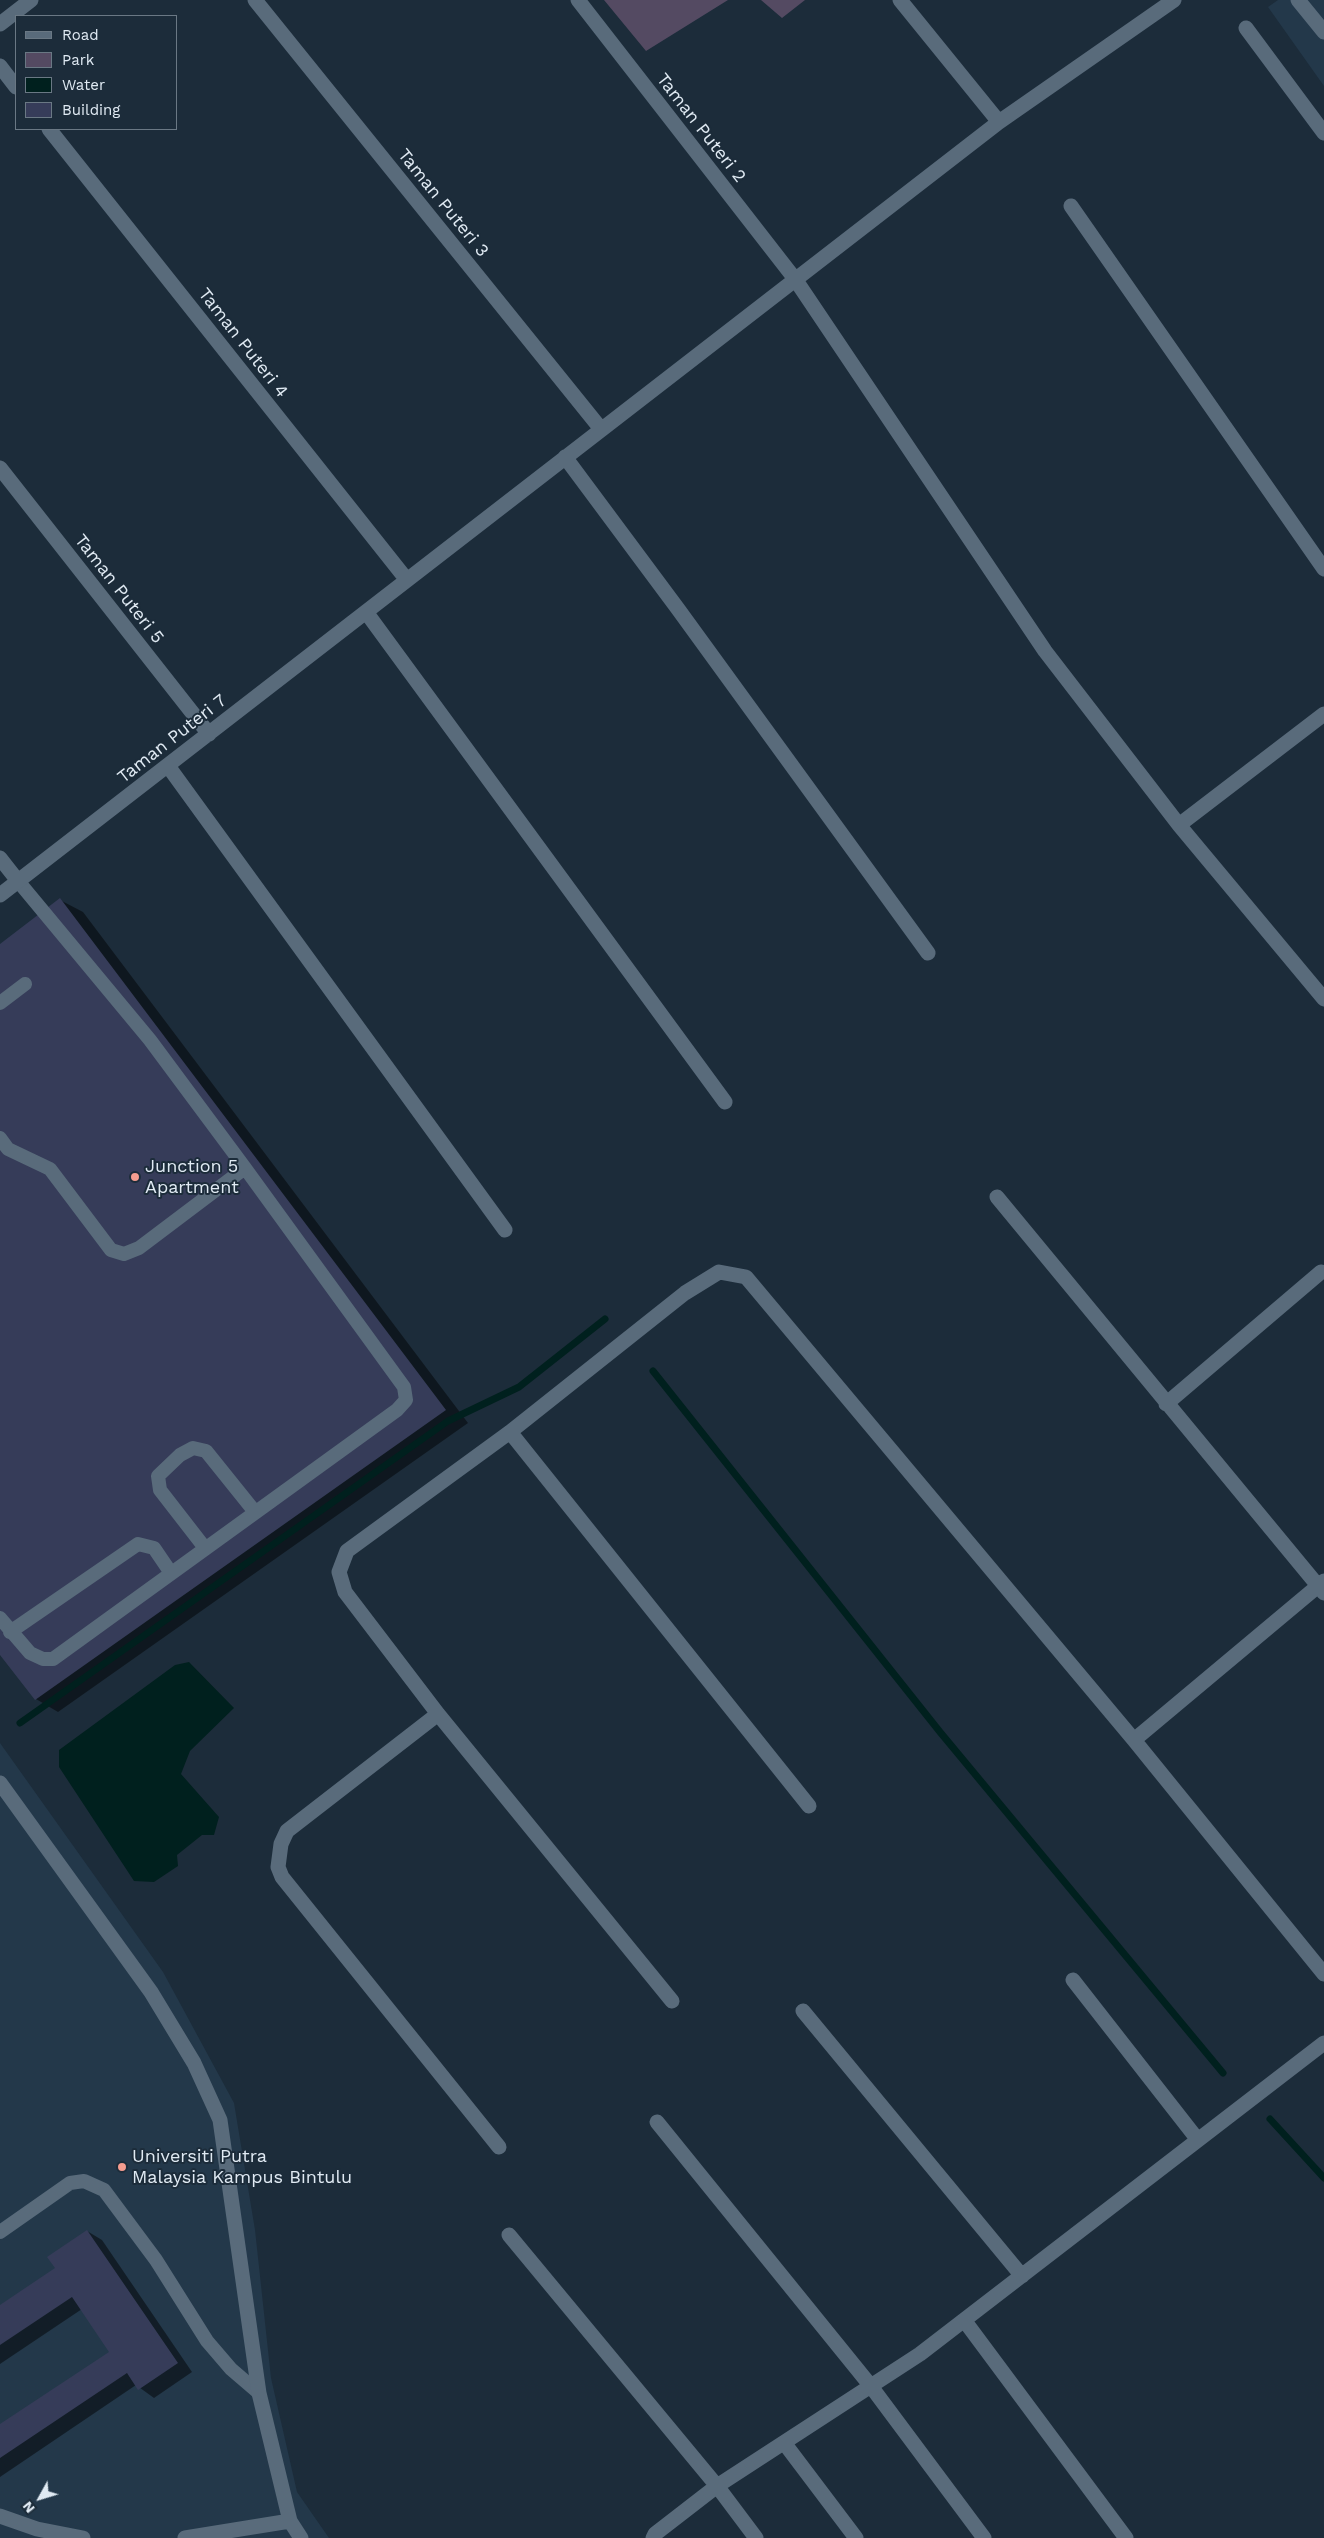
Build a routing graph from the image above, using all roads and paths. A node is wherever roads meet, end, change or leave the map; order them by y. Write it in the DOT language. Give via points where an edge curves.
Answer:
graph roads {
  1 [pos="31,0"];
  2 [pos="255,0"];
  3 [pos="578,0"];
  4 [pos="900,0"];
  5 [pos="1174,0"];
  6 [pos="1298,0"];
  7 [pos="0,24"];
  8 [pos="1323,27"];
  9 [pos="1246,28"];
  10 [pos="0,66"];
  11 [pos="15,86"];
  12 [pos="999,122"];
  13 [pos="51,130"];
  14 [pos="1324,133"];
  15 [pos="1070,206"];
  16 [pos="795,279"];
  17 [pos="602,429"];
  18 [pos="565,457"];
  19 [pos="0,468"];
  20 [pos="1324,570"];
  21 [pos="406,580"];
  22 [pos="366,612"];
  23 [pos="1324,714"];
  24 [pos="209,734"];
  25 [pos="168,766"];
  26 [pos="1179,825"];
  27 [pos="0,858"];
  28 [pos="18,881"];
  29 [pos="0,895"];
  30 [pos="928,953"];
  31 [pos="25,984"];
  32 [pos="1324,999"];
  33 [pos="0,1003"];
  34 [pos="725,1102"];
  35 [pos="0,1138"];
  36 [pos="245,1168"];
  37 [pos="997,1197"];
  38 [pos="505,1230"];
  39 [pos="1321,1272"];
  40 [pos="1166,1404"];
  41 [pos="510,1432"];
  42 [pos="255,1512"];
  43 [pos="205,1548"];
  44 [pos="171,1573"];
  45 [pos="1322,1587"];
  46 [pos="0,1618"];
  47 [pos="10,1632"];
  48 [pos="438,1714"];
  49 [pos="1134,1740"];
  50 [pos="0,1783"];
  51 [pos="809,1806"];
  52 [pos="1324,1974"];
  53 [pos="1073,1980"];
  54 [pos="672,2001"];
  55 [pos="803,2011"];
  56 [pos="1324,2043"];
  57 [pos="657,2122"];
  58 [pos="1198,2140"];
  59 [pos="499,2147"];
  60 [pos="0,2232"];
  61 [pos="509,2235"];
  62 [pos="1022,2276"];
  63 [pos="964,2320"];
  64 [pos="870,2384"];
  65 [pos="259,2393"];
  66 [pos="785,2444"];
  67 [pos="717,2486"];
  68 [pos="0,2516"];
  69 [pos="290,2521"];
  70 [pos="83,2538"];
  71 [pos="185,2538"];
  72 [pos="301,2538"];
  73 [pos="653,2538"];
  74 [pos="756,2538"];
  75 [pos="856,2538"];
  76 [pos="984,2538"];
  77 [pos="1126,2538"];
  1 -- 7 [label="street"];
  2 -- 17 [label="street, Taman Puteri 3"];
  3 -- 16 [label="street, Taman Puteri 2"];
  4 -- 12 [label="street"];
  5 -- 12 [label="street, Taman Puteri 7"];
  6 -- 8 [label="street"];
  9 -- 14 [label="street"];
  10 -- 11 [label="street"];
  12 -- 16 [label="street, Taman Puteri 7"];
  13 -- 21 [label="street, Taman Puteri 4"];
  15 -- 20 [label="street"];
  16 -- 17 [label="street, Taman Puteri 7"];
  16 -- 26 [label="street, Taman Puteri 2" via="1045,651"];
  17 -- 18 [label="street, Taman Puteri 7"];
  18 -- 21 [label="street, Taman Puteri 7"];
  18 -- 30 [label="street"];
  19 -- 24 [label="street, Taman Puteri 5"];
  21 -- 22 [label="street, Taman Puteri 7"];
  22 -- 24 [label="street, Taman Puteri 7"];
  22 -- 34 [label="street"];
  23 -- 26 [label="street"];
  24 -- 25 [label="street, Taman Puteri 7"];
  25 -- 28 [label="street, Taman Puteri 7"];
  25 -- 38 [label="street"];
  26 -- 32 [label="street, Taman Puteri 2"];
  27 -- 28 [label="street"];
  28 -- 29 [label="street, Taman Puteri 7"];
  28 -- 36 [label="lane" via="150,1040"];
  31 -- 33 [label="lane"];
  35 -- 36 [label="lane" via="8,1149 50,1169 111,1250 124,1254 140,1248"];
  36 -- 42 [label="lane" via="404,1386 406,1400 397,1410"];
  37 -- 40 [label="street"];
  39 -- 40 [label="street"];
  40 -- 45 [label="street"];
  41 -- 48 [label="street" via="348,1551 339,1572 345,1592"];
  41 -- 49 [label="street" via="685,1293 719,1272 746,1277"];
  41 -- 51 [label="street"];
  42 -- 43 [label="lane"];
  42 -- 43 [label="lane" via="206,1451 194,1448 180,1455 158,1476 160,1490"];
  43 -- 44 [label="lane"];
  44 -- 47 [label="lane" via="53,1659 43,1659 30,1653"];
  44 -- 47 [label="lane" via="154,1548 138,1544"];
  45 -- 49 [label="street"];
  46 -- 47 [label="lane"];
  48 -- 54 [label="street"];
  48 -- 59 [label="street" via="286,1831 278,1867 282,1877"];
  49 -- 52 [label="street"];
  50 -- 65 [label="street" via="151,1992 194,2063 220,2120"];
  53 -- 58 [label="street"];
  55 -- 62 [label="street"];
  56 -- 58 [label="street"];
  57 -- 64 [label="street"];
  58 -- 62 [label="street"];
  60 -- 65 [label="lane" via="70,2183 84,2181 104,2190 156,2260 207,2341 231,2369"];
  61 -- 67 [label="street"];
  62 -- 63 [label="street"];
  63 -- 64 [label="street" via="920,2354"];
  63 -- 77 [label="street"];
  64 -- 66 [label="street"];
  64 -- 76 [label="street"];
  65 -- 69 [label="street"];
  66 -- 67 [label="street"];
  66 -- 75 [label="street"];
  67 -- 73 [label="street"];
  67 -- 74 [label="street"];
  68 -- 70 [label="street" via="37,2530"];
  69 -- 71 [label="street"];
  69 -- 72 [label="street"];
}
